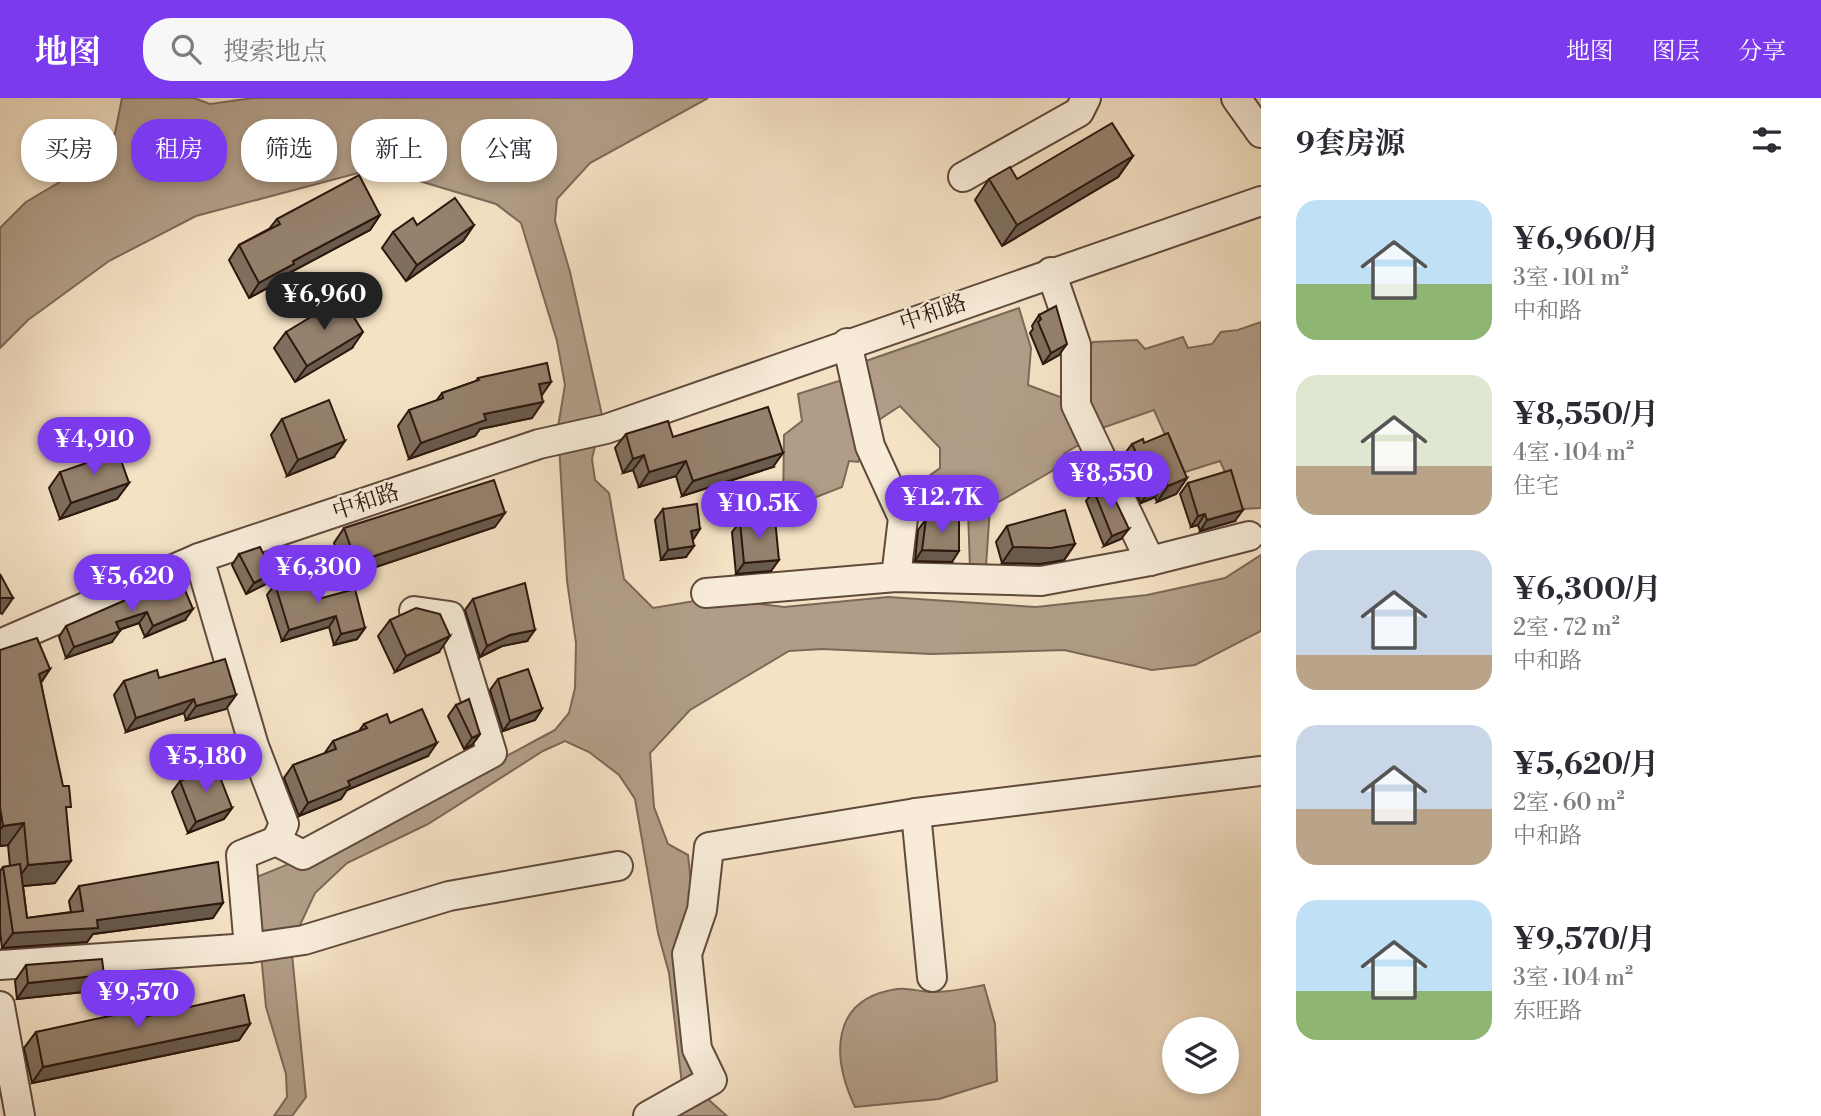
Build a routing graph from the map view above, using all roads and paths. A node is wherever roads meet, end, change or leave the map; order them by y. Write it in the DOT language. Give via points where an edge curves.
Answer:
graph roads {
  1 [pos="1086,98"];
  2 [pos="1236,98"];
  3 [pos="1261,133"];
  4 [pos="963,177"];
  5 [pos="1261,201"];
  6 [pos="1051,272"];
  7 [pos="847,343"];
  8 [pos="1249,536"];
  9 [pos="199,558"];
  10 [pos="1150,561"];
  11 [pos="896,577"];
  12 [pos="706,593"];
  13 [pos="414,611"];
  14 [pos="0,644"];
  15 [pos="1261,771"];
  16 [pos="916,813"];
  17 [pos="276,841"];
  18 [pos="618,866"];
  19 [pos="249,948"];
  20 [pos="0,965"];
  21 [pos="932,977"];
  22 [pos="0,1006"];
  23 [pos="20,1116"];
  24 [pos="648,1116"];
  1 -- 4 [label="street" via="1079,112"];
  2 -- 3 [label="street"];
  5 -- 6 [label="street, 中和路"];
  6 -- 7 [label="street, 中和路"];
  6 -- 10 [label="street" via="1076,345 1076,405"];
  7 -- 9 [label="street, 中和路" via="606,429 539,444"];
  7 -- 11 [label="street" via="870,446 902,518"];
  8 -- 10 [label="street"];
  9 -- 14 [label="street, 中和路"];
  9 -- 17 [label="street" via="254,746 284,824"];
  10 -- 11 [label="street" via="1041,581"];
  11 -- 12 [label="street"];
  13 -- 17 [label="street" via="450,616 492,753 303,855"];
  15 -- 16 [label="street"];
  16 -- 21 [label="street"];
  16 -- 24 [label="street" via="709,847 702,910 687,954 697,1049 712,1080"];
  17 -- 19 [label="street" via="241,855"];
  18 -- 19 [label="street" via="449,896 303,940"];
  19 -- 20 [label="street"];
  22 -- 23 [label="street"];
}
